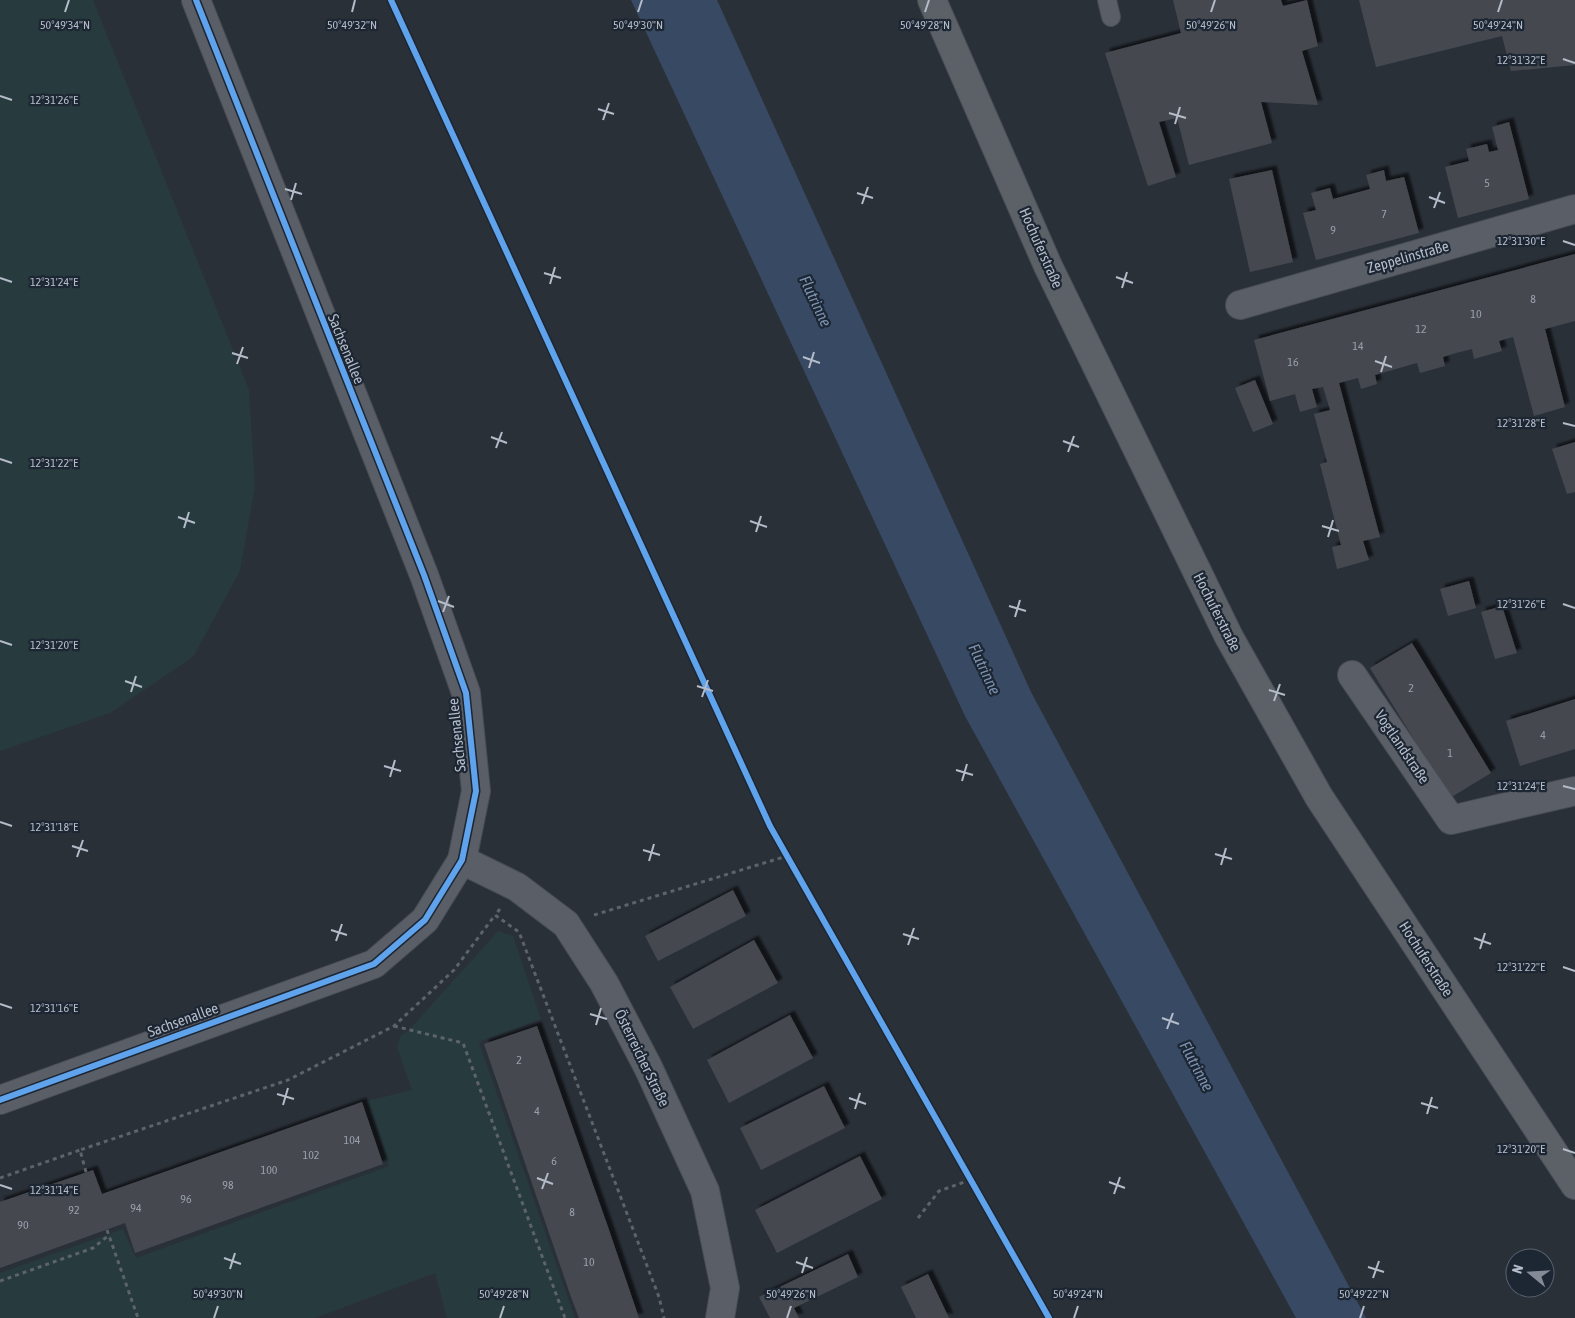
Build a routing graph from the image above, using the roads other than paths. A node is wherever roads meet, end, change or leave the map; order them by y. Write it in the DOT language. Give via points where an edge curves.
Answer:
graph roads {
  1 [pos="196,0"];
  2 [pos="932,0"];
  3 [pos="1575,209"];
  4 [pos="1240,305"];
  5 [pos="1352,675"];
  6 [pos="1575,790"];
  7 [pos="462,860"];
  8 [pos="0,1100"];
  9 [pos="1575,1185"];
  10 [pos="720,1318"];
  1 -- 7 [label="street, Sachsenallee" via="424,575 466,693 476,791"];
  2 -- 9 [label="main road, Hochuferstraße" via="1048,266 1228,637 1319,797"];
  3 -- 4 [label="street, Zeppelinstraße"];
  5 -- 6 [label="street, Vogtlandstraße" via="1451,820"];
  7 -- 8 [label="street, Sachsenallee" via="425,920 374,964"];
  7 -- 10 [label="street, Österreicher Straße" via="517,888 566,924 604,983 648,1067 705,1191 724,1288"];
}
